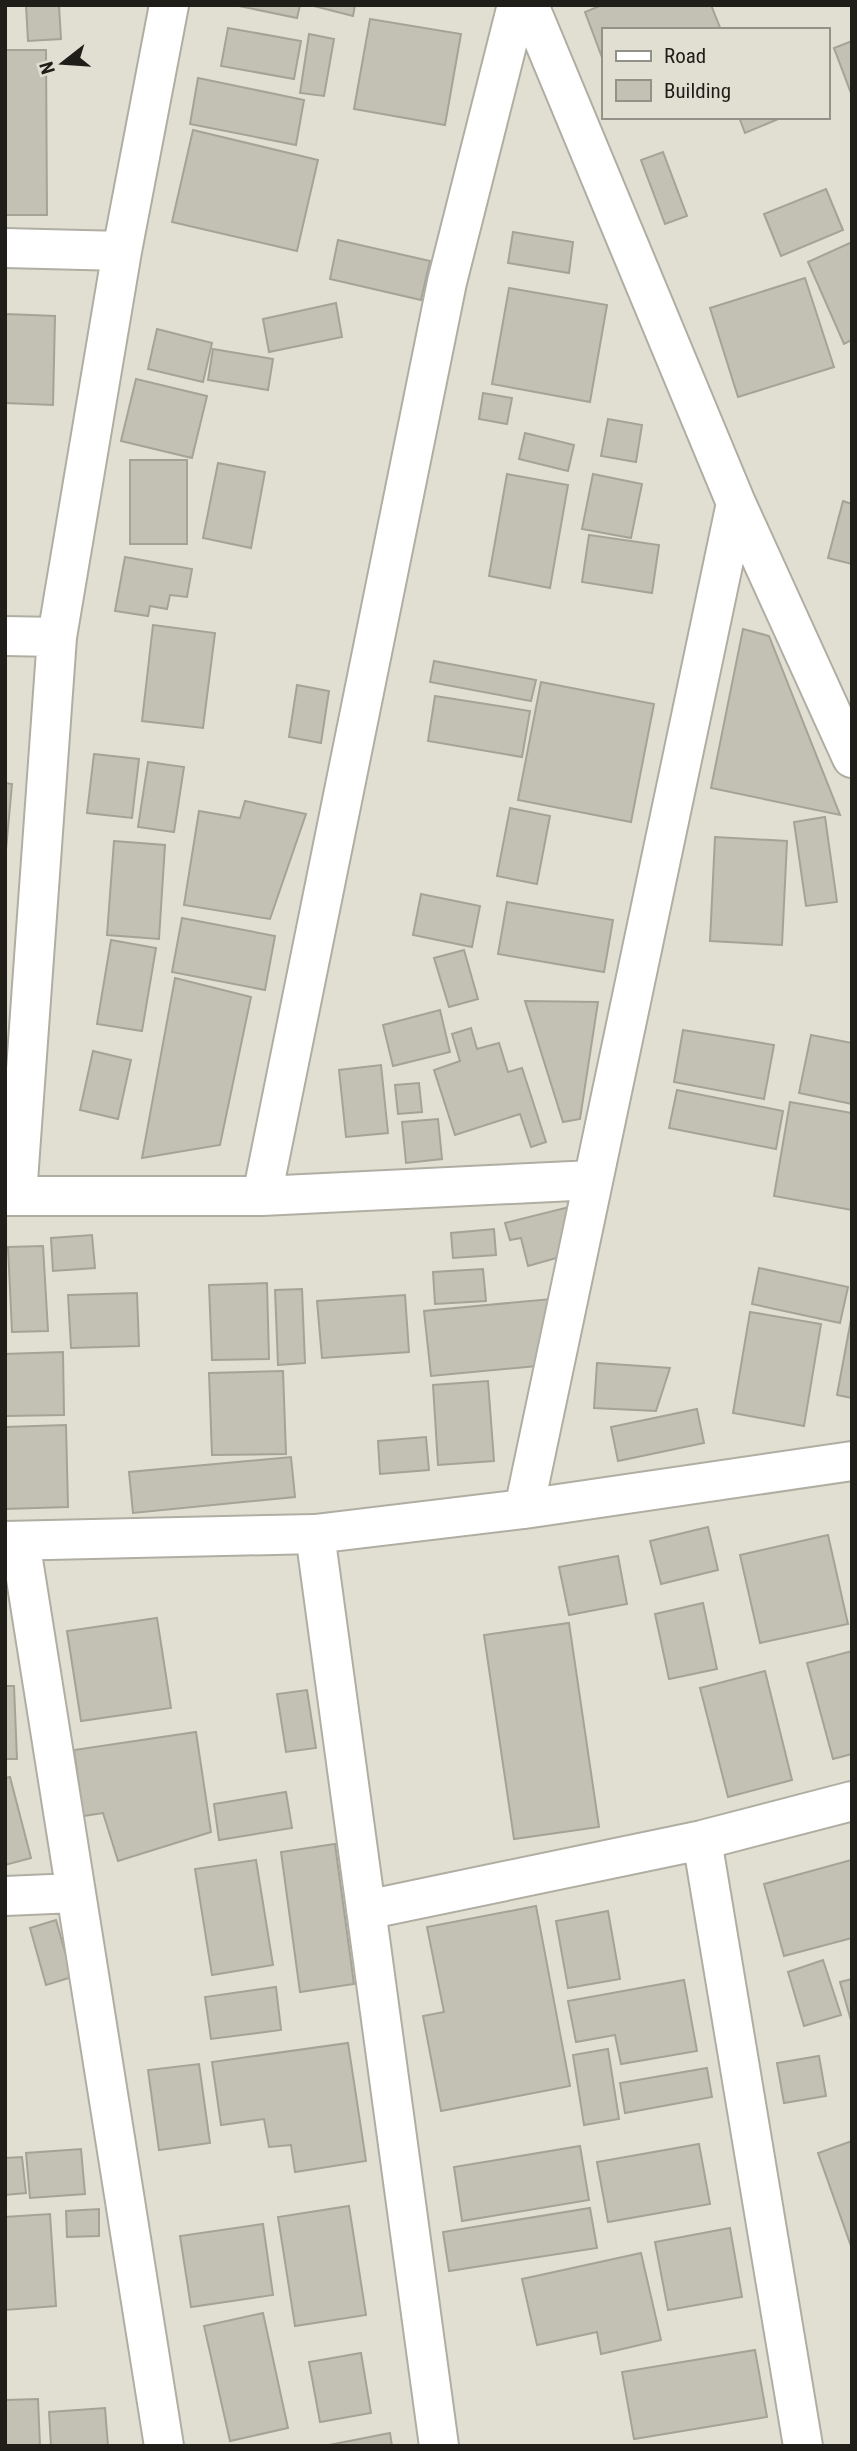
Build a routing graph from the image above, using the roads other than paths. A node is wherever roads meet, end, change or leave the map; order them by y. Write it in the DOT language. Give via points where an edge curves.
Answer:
graph roads {
  1 [pos="169,5"];
  2 [pos="517,5"];
  3 [pos="529,5"];
  4 [pos="5,248"];
  5 [pos="122,251"];
  6 [pos="736,503"];
  7 [pos="5,636"];
  8 [pos="57,637"];
  9 [pos="852,758"];
  10 [pos="593,1180"];
  11 [pos="11,1196"];
  12 [pos="262,1196"];
  13 [pos="852,1461"];
  14 [pos="524,1508"];
  15 [pos="315,1535"];
  16 [pos="12,1541"];
  17 [pos="852,1801"];
  18 [pos="702,1840"];
  19 [pos="75,1893"];
  20 [pos="5,1896"];
  21 [pos="366,1910"];
  22 [pos="164,2446"];
  23 [pos="439,2446"];
  24 [pos="803,2446"];
  1 -- 5 [label="street"];
  2 -- 12 [label="street" via="447,282"];
  3 -- 6 [label="street"];
  4 -- 5 [label="street"];
  5 -- 8 [label="street"];
  6 -- 9 [label="street"];
  6 -- 10 [label="street"];
  7 -- 8 [label="street"];
  8 -- 11 [label="street"];
  10 -- 12 [label="street"];
  10 -- 14 [label="street"];
  11 -- 12 [label="street"];
  13 -- 14 [label="street"];
  14 -- 15 [label="street"];
  15 -- 16 [label="street"];
  15 -- 21 [label="street"];
  16 -- 19 [label="street"];
  17 -- 18 [label="street"];
  18 -- 21 [label="street"];
  18 -- 24 [label="street"];
  19 -- 20 [label="street"];
  19 -- 22 [label="street"];
  21 -- 23 [label="street"];
}
